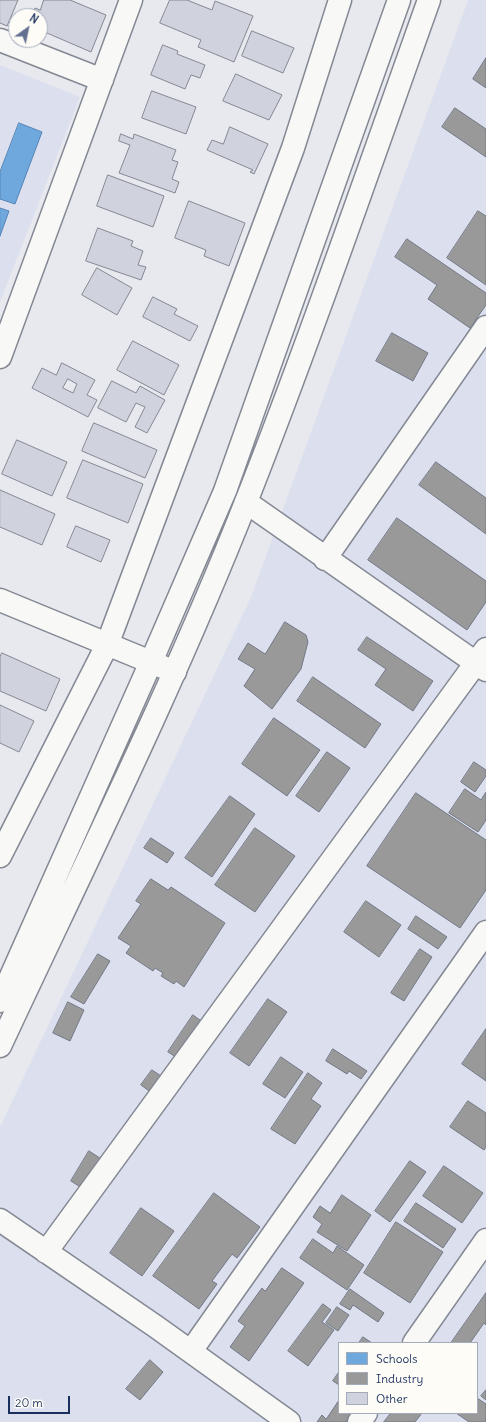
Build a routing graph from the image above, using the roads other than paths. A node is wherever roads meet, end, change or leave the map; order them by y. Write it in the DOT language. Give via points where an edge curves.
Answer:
graph roads {
  1 [pos="131,0"];
  2 [pos="340,0"];
  3 [pos="399,0"];
  4 [pos="429,0"];
  5 [pos="0,40"];
  6 [pos="102,80"];
  7 [pos="486,327"];
  8 [pos="0,357"];
  9 [pos="246,502"];
  10 [pos="325,559"];
  11 [pos="0,600"];
  12 [pos="107,645"];
  13 [pos="483,661"];
  14 [pos="151,662"];
  15 [pos="175,672"];
  16 [pos="0,856"];
  17 [pos="486,932"];
  18 [pos="0,1001"];
  19 [pos="0,1046"];
  20 [pos="0,1220"];
  21 [pos="486,1240"];
  22 [pos="46,1252"];
  23 [pos="415,1342"];
  24 [pos="191,1351"];
  25 [pos="365,1414"];
  26 [pos="289,1422"];
  27 [pos="359,1422"];
  1 -- 6 [label="street"];
  2 -- 12 [label="street" via="292,148"];
  3 -- 14 [label="street" via="225,491"];
  4 -- 9 [label="street"];
  5 -- 6 [label="street"];
  6 -- 8 [label="street"];
  7 -- 10 [label="street"];
  9 -- 10 [label="street"];
  9 -- 15 [label="street"];
  10 -- 13 [label="street"];
  11 -- 12 [label="street"];
  12 -- 14 [label="street"];
  12 -- 16 [label="street"];
  13 -- 22 [label="street"];
  14 -- 15 [label="street"];
  14 -- 18 [label="street"];
  15 -- 19 [label="street"];
  17 -- 24 [label="street"];
  20 -- 22 [label="street"];
  21 -- 23 [label="street"];
  22 -- 24 [label="street"];
  24 -- 26 [label="street"];
  25 -- 27 [label="street"];
}
